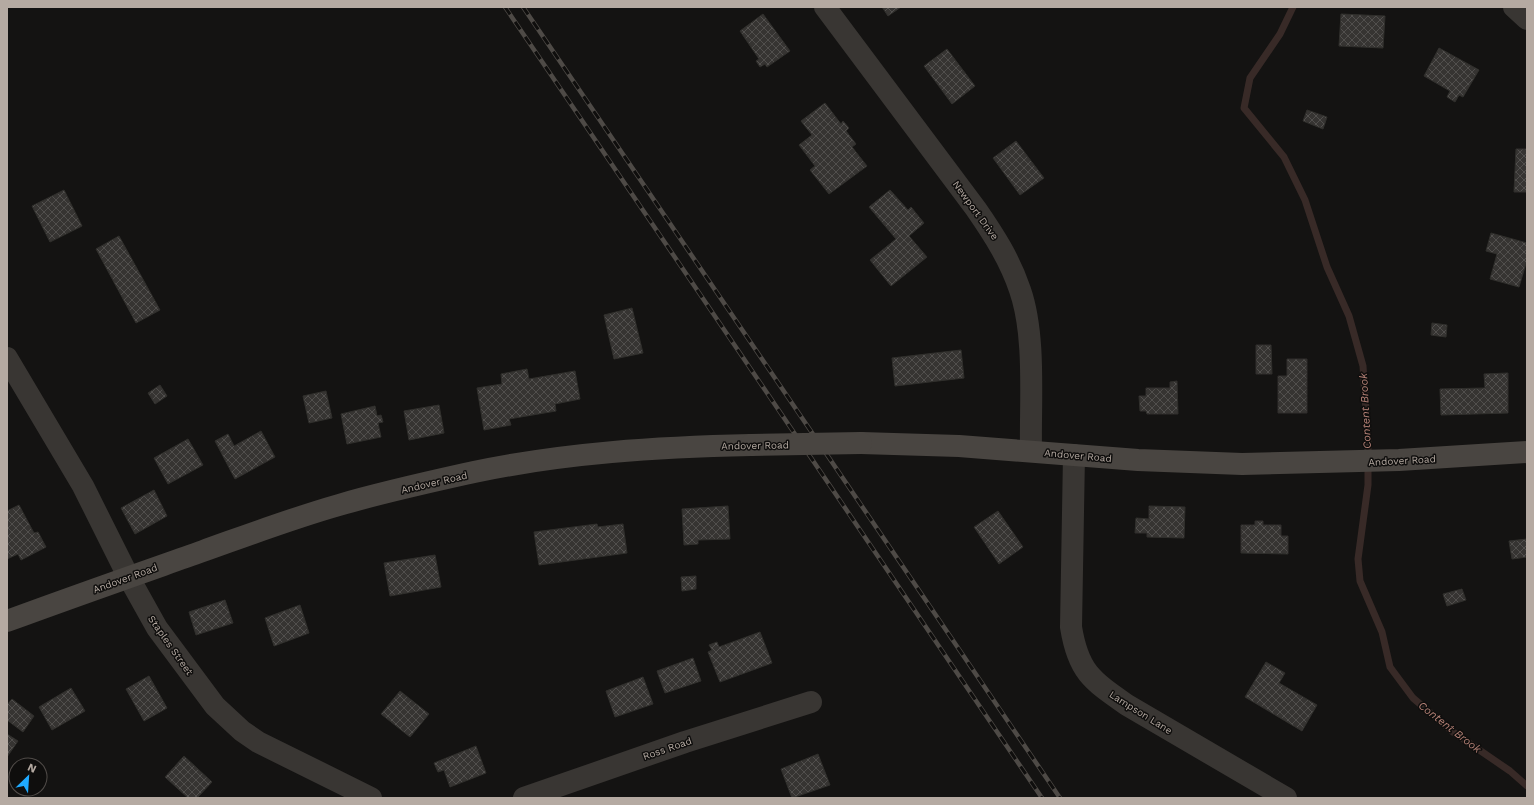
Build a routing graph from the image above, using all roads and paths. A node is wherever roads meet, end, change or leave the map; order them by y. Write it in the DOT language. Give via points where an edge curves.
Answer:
graph roads {
  1 [pos="825,7"];
  2 [pos="1514,7"];
  3 [pos="1527,19"];
  4 [pos="7,358"];
  5 [pos="1031,451"];
  6 [pos="1527,452"];
  7 [pos="1074,455"];
  8 [pos="128,576"];
  9 [pos="7,622"];
  10 [pos="811,702"];
  11 [pos="371,798"];
  12 [pos="524,798"];
  13 [pos="1286,798"];
  1 -- 5 [label="street, Newport Drive" via="990,228 1012,269 1021,290 1029,336"];
  2 -- 3 [label="street"];
  4 -- 8 [label="street, Staples Street" via="83,486"];
  5 -- 7 [label="main road, Andover Road"];
  5 -- 8 [label="main road, Andover Road, bridge" via="959,446 751,445 657,448 523,463 339,505"];
  6 -- 7 [label="main road, Andover Road" via="1342,463 1234,464"];
  7 -- 13 [label="street, Lampson Lane" via="1071,627 1074,650 1085,671 1104,689 1127,705"];
  8 -- 9 [label="main road, Andover Road"];
  8 -- 11 [label="street, Staples Street" via="157,628 228,720 258,742"];
  10 -- 12 [label="street, Ross Road" via="685,742"];
}
